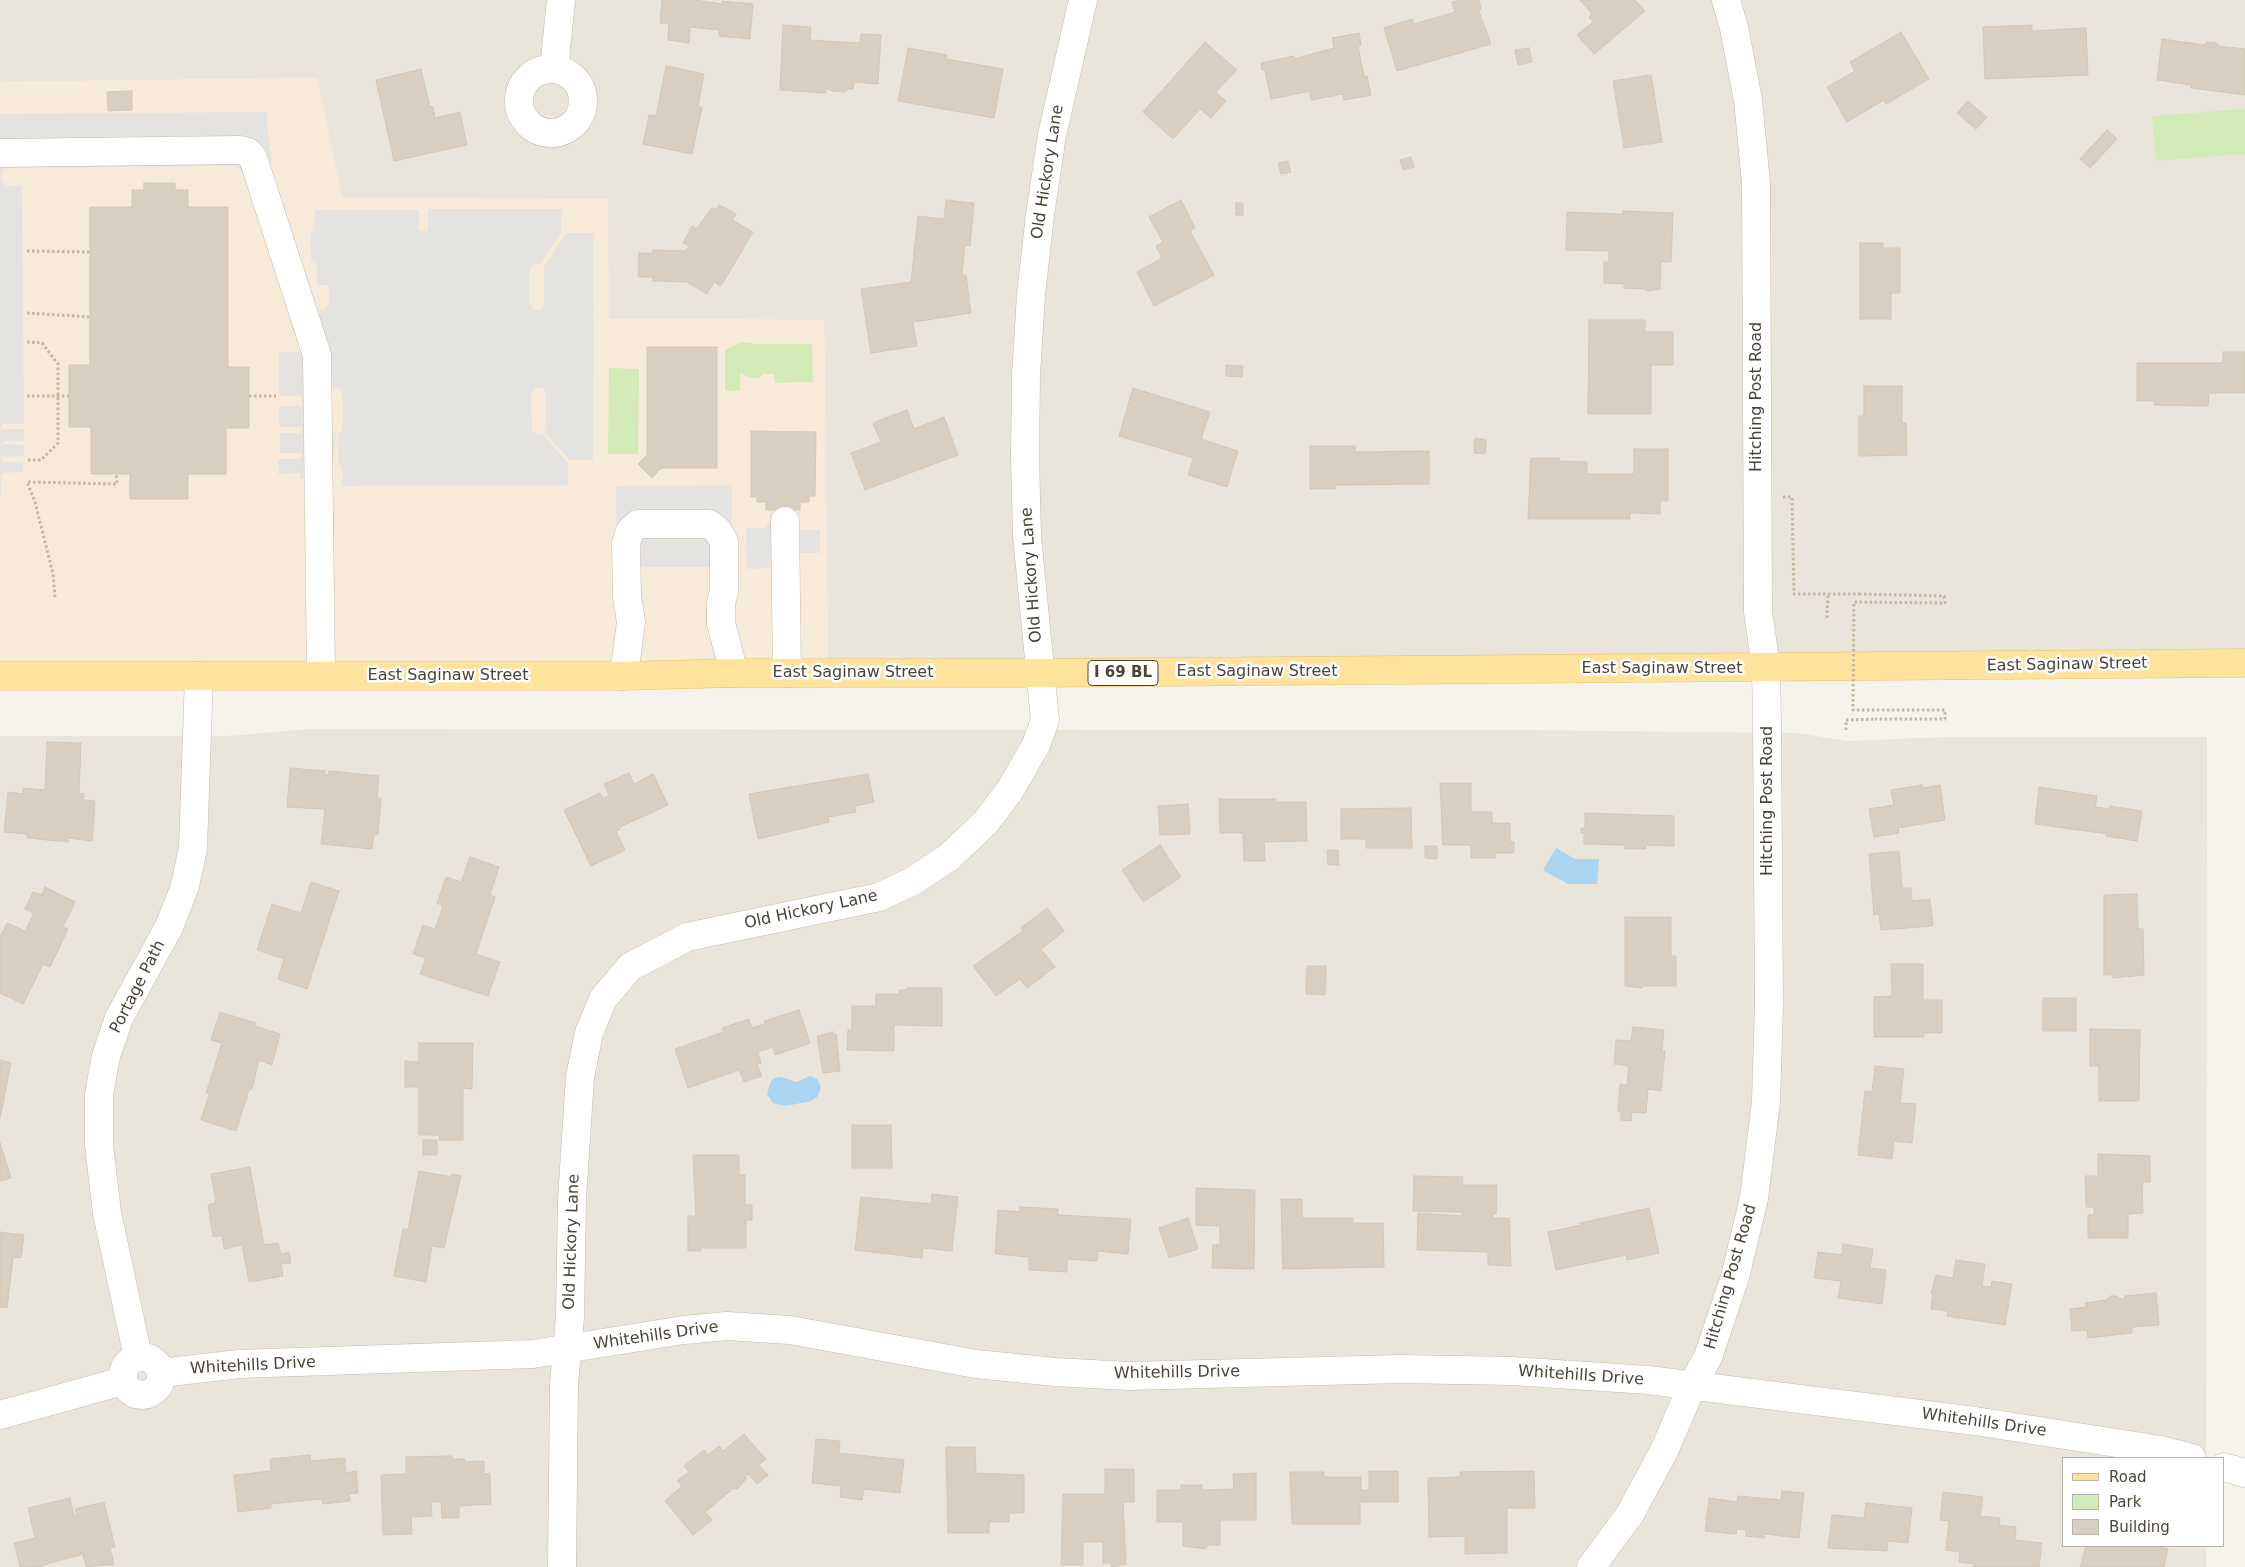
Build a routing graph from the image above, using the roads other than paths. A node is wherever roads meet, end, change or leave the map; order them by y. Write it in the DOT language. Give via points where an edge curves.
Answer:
graph roads {
  1 [pos="561,0"];
  2 [pos="1083,0"];
  3 [pos="1726,0"];
  4 [pos="554,69"];
  5 [pos="0,153"];
  6 [pos="785,521"];
  7 [pos="2245,663"];
  8 [pos="1766,668"];
  9 [pos="734,673"];
  10 [pos="788,673"];
  11 [pos="1040,673"];
  12 [pos="0,676"];
  13 [pos="200,676"];
  14 [pos="321,676"];
  15 [pos="624,676"];
  16 [pos="568,1349"];
  17 [pos="138,1358"];
  18 [pos="161,1373"];
  19 [pos="123,1381"];
  20 [pos="1692,1386"];
  21 [pos="0,1415"];
  22 [pos="2188,1457"];
  23 [pos="2225,1467"];
  24 [pos="2245,1473"];
  25 [pos="562,1567"];
  26 [pos="1591,1567"];
  1 -- 4 [label="street"];
  2 -- 11 [label="street, Old Hickory Lane" via="1052,135 1030,304 1026,376 1027,536"];
  3 -- 8 [label="street, Hitching Post Road" via="1748,100 1756,183 1758,611"];
  5 -- 14 [label="street" via="239,150 248,152 253,158 317,356"];
  6 -- 10 [label="street"];
  7 -- 8 [label="main road, East Saginaw Street / I 69 BL"];
  8 -- 11 [label="main road, East Saginaw Street / I 69 BL"];
  8 -- 20 [label="street, Hitching Post Road" via="1769,1005 1766,1102 1754,1198 1737,1268 1708,1357"];
  9 -- 10 [label="main road, East Saginaw Street / I 69 BL"];
  9 -- 15 [label="main road, East Saginaw Street / I 69 BL"];
  9 -- 15 [label="street" via="721,624 724,541 717,530 709,524 638,524 630,531 626,543 631,622"];
  10 -- 11 [label="main road, East Saginaw Street / I 69 BL"];
  11 -- 16 [label="street, Old Hickory Lane" via="1045,720 1036,745 1010,790 986,822 949,857 913,881 879,897 687,937 630,967 603,999 589,1033 580,1077 572,1199"];
  12 -- 13 [label="main road, East Saginaw Street / I 69 BL"];
  13 -- 14 [label="main road, East Saginaw Street / I 69 BL"];
  13 -- 17 [label="street, Portage Path" via="193,848 185,886 169,927 119,1018 106,1056 99,1094 99,1145 107,1212"];
  14 -- 15 [label="main road, East Saginaw Street / I 69 BL"];
  16 -- 18 [label="street, Whitehills Drive" via="534,1354 239,1364"];
  16 -- 20 [label="street, Whitehills Drive" via="727,1326 790,1330 976,1364 1055,1372 1128,1376 1381,1369 1503,1370"];
  16 -- 25 [label="street, Old Hickory Lane" via="564,1384"];
  17 -- 18 [label="street" via="151,1359"];
  17 -- 19 [label="street" via="124,1369"];
  18 -- 19 [label="street" via="158,1388 147,1395 130,1391"];
  19 -- 21 [label="street"];
  20 -- 22 [label="street, Whitehills Drive" via="1975,1421"];
  20 -- 26 [label="street, Hitching Post Road" via="1664,1451 1630,1514"];
  23 -- 24 [label="street"];
}
